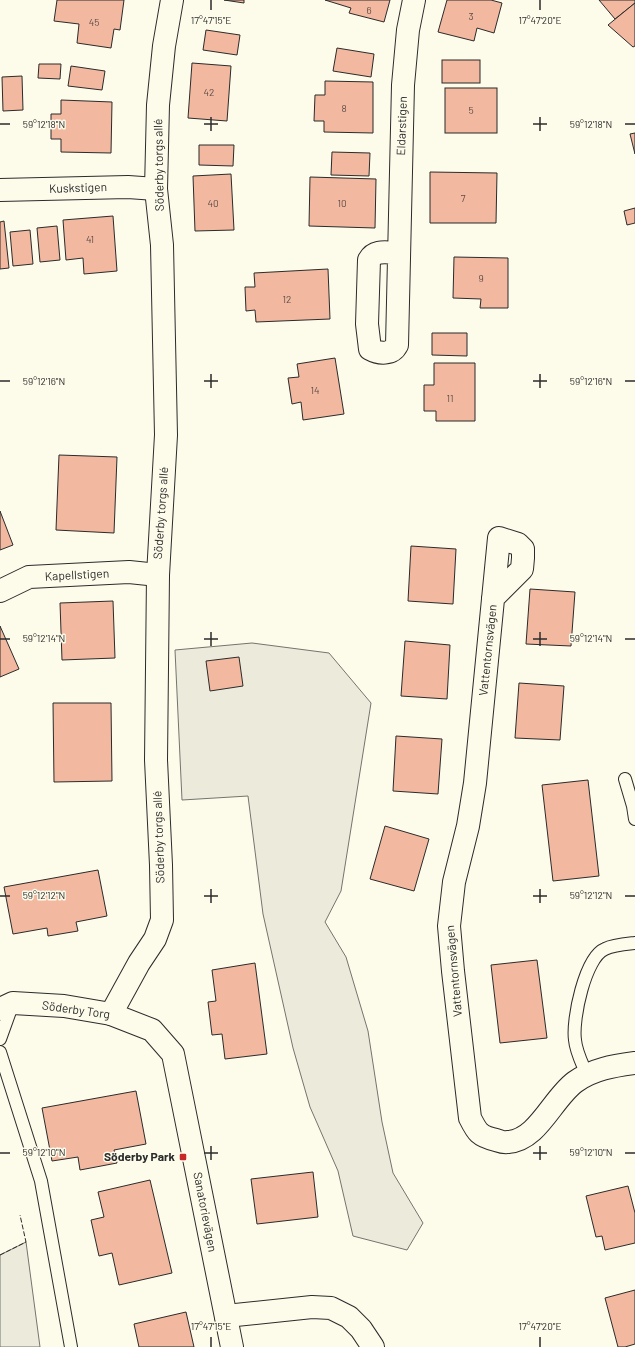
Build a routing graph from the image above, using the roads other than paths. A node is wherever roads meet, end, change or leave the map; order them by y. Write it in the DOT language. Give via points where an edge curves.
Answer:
graph roads {
  1 [pos="172,0"];
  2 [pos="414,0"];
  3 [pos="156,189"];
  4 [pos="0,190"];
  5 [pos="399,253"];
  6 [pos="158,575"];
  7 [pos="0,591"];
  8 [pos="493,598"];
  9 [pos="625,779"];
  10 [pos="635,819"];
  11 [pos="635,943"];
  12 [pos="6,1006"];
  13 [pos="111,1014"];
  14 [pos="0,1039"];
  15 [pos="0,1052"];
  16 [pos="173,1054"];
  17 [pos="635,1063"];
  18 [pos="587,1075"];
  19 [pos="226,1316"];
  20 [pos="71,1347"];
  21 [pos="232,1347"];
  22 [pos="373,1347"];
  1 -- 3 [label="street, Söderby torgs allé" via="158,105"];
  2 -- 5 [label="street, Eldarstigen" via="408,30 403,85"];
  3 -- 4 [label="street, Kuskstigen" via="128,187"];
  3 -- 6 [label="street, Söderby torgs allé" via="162,245 166,435"];
  6 -- 7 [label="street, Kapellstigen" via="129,572 29,577"];
  6 -- 13 [label="street, Söderby torgs allé" via="156,760 162,920 156,939"];
  8 -- 18 [label="street, Vattentornsvägen" via="475,783 468,826 454,882 449,926 470,1118 477,1133 483,1137 507,1143 520,1139 533,1131 574,1083"];
  9 -- 10 [label="lane"];
  11 -- 18 [label="lane" via="604,949 594,957 590,965 574,1021 574,1038"];
  12 -- 13 [label="street, Söderby Torg" via="64,1006"];
  12 -- 14 [label="lane"];
  13 -- 16 [label="street, Söderby Torg" via="152,1030"];
  15 -- 20 [label="lane" via="41,1181"];
  16 -- 19 [label="street, Sanatorievägen"];
  17 -- 18 [label="street, Vattentornsvägen" via="608,1066"];
  19 -- 21 [label="street, Sanatorievägen"];
  19 -- 22 [label="street" via="312,1306 331,1308 349,1317"];
}
